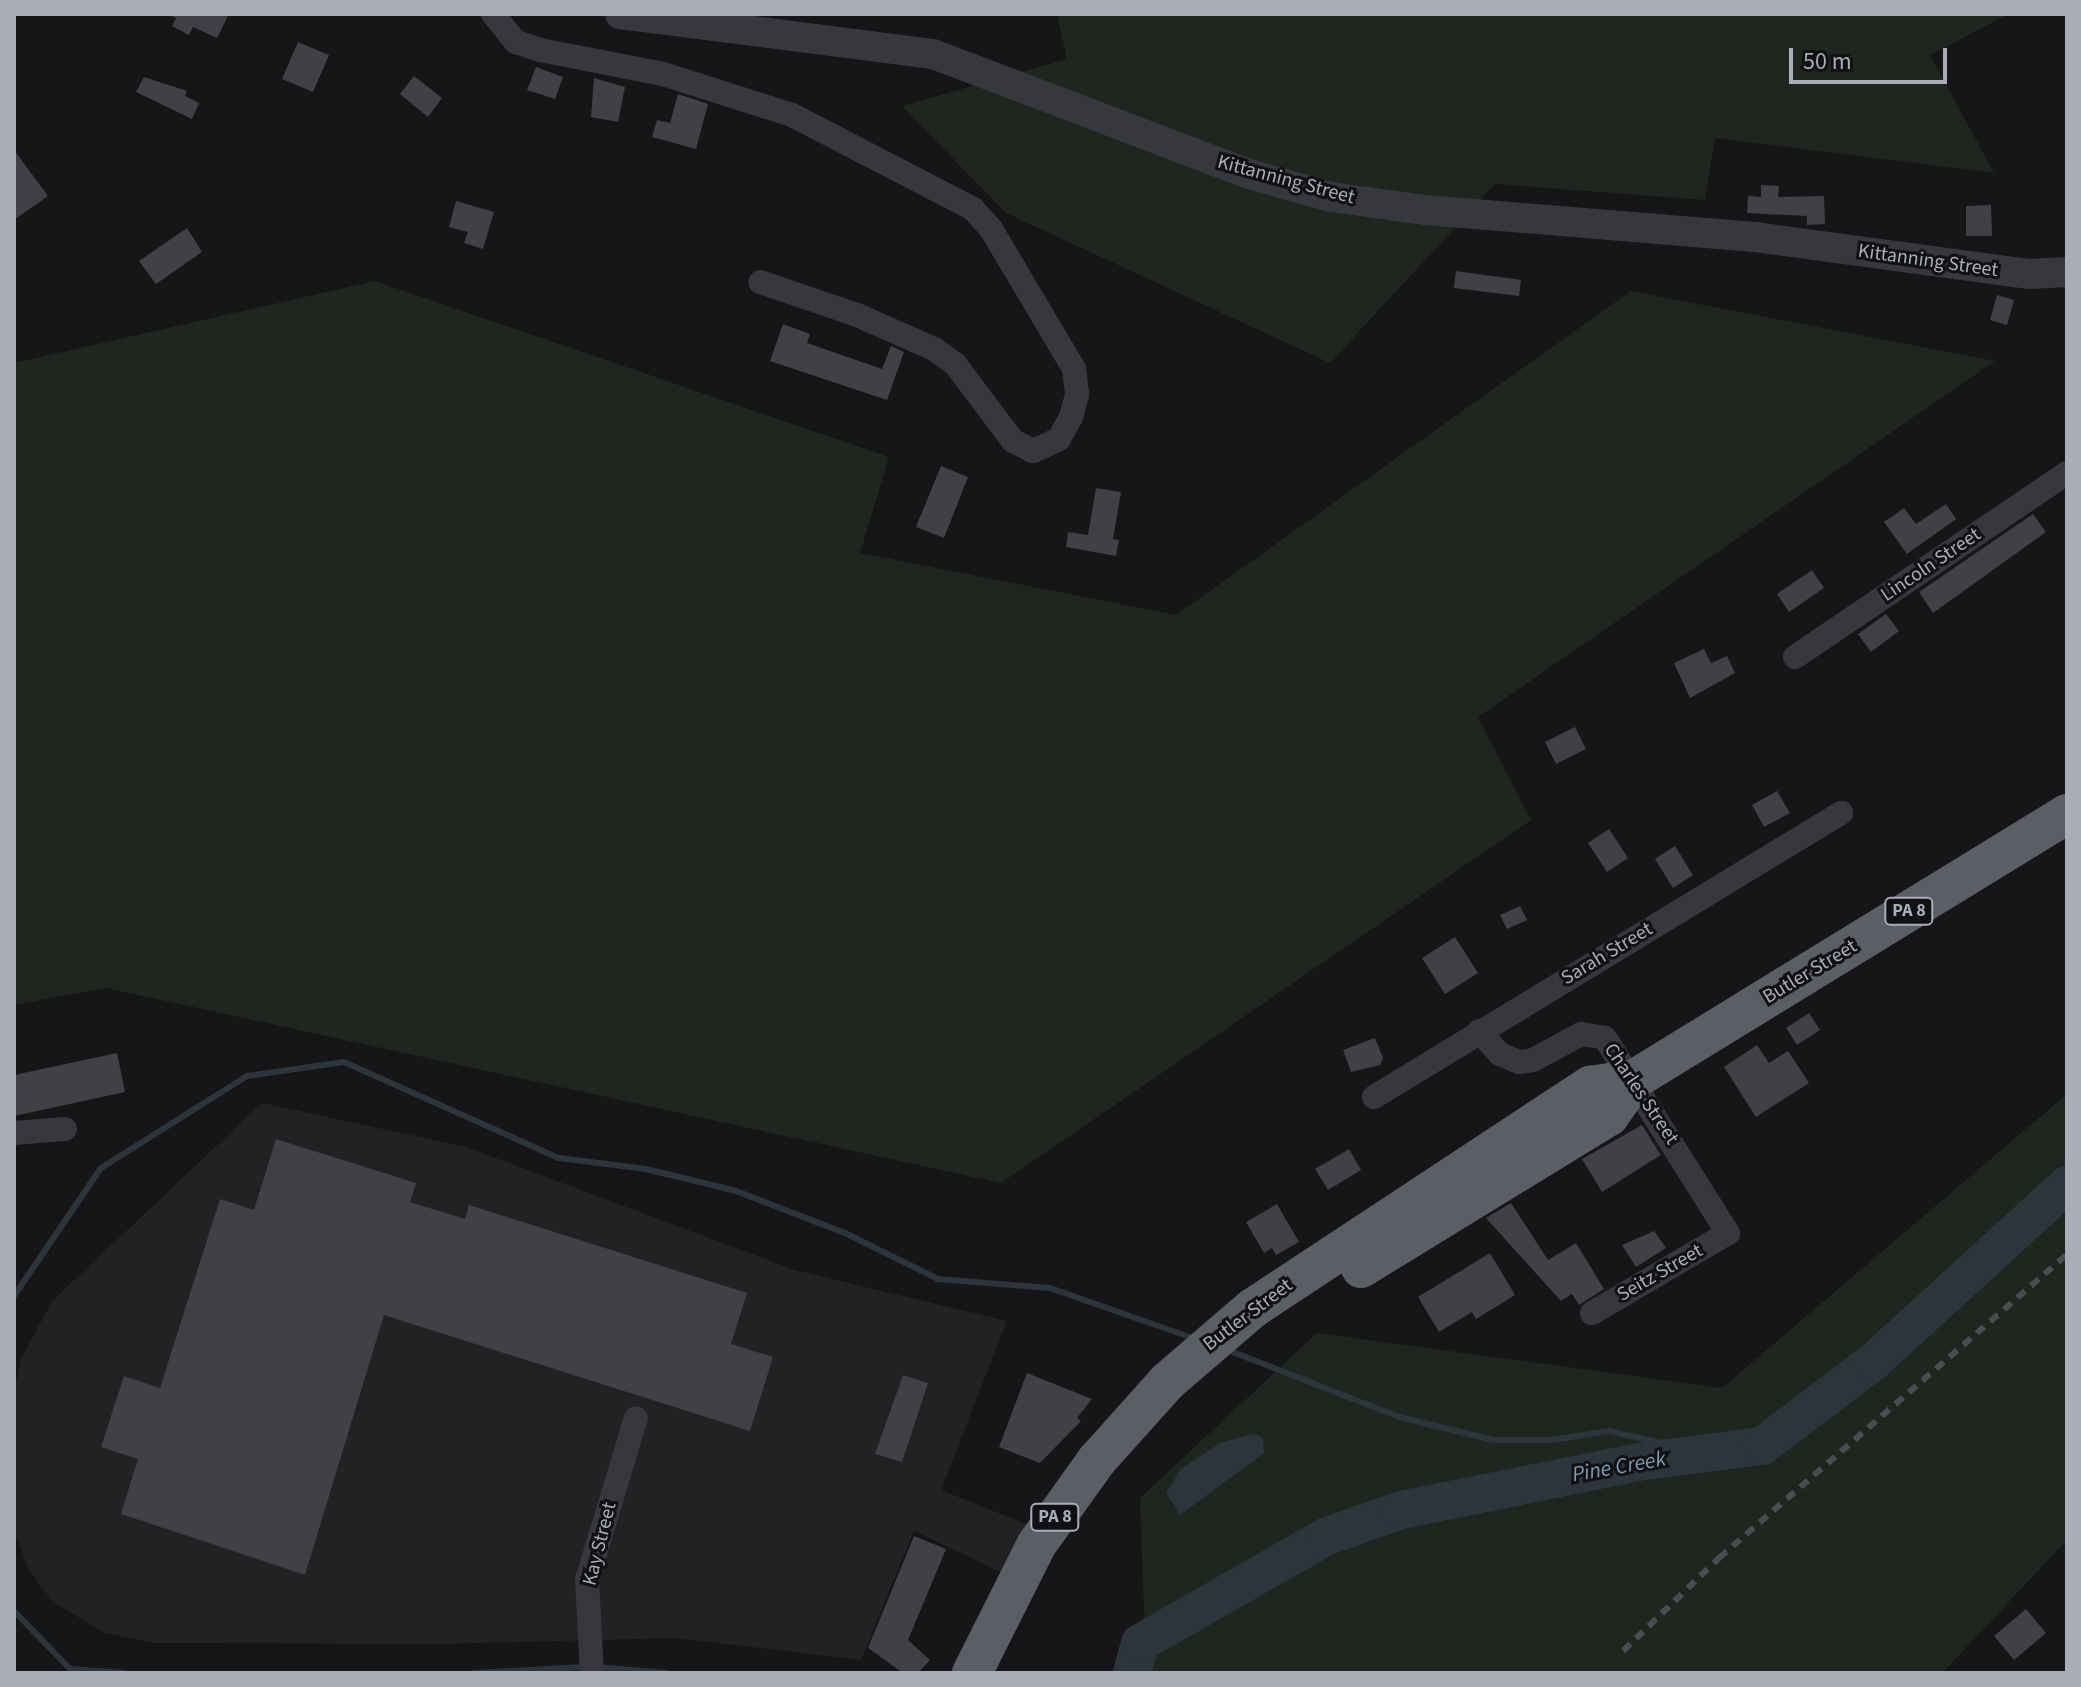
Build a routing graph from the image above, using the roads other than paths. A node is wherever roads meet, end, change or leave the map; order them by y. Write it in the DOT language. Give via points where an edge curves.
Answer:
graph roads {
  1 [pos="493,14"];
  2 [pos="620,14"];
  3 [pos="2067,272"];
  4 [pos="760,282"];
  5 [pos="2067,473"];
  6 [pos="1795,657"];
  7 [pos="1841,813"];
  8 [pos="2067,814"];
  9 [pos="1479,1031"];
  10 [pos="1635,1079"];
  11 [pos="1374,1097"];
  12 [pos="65,1129"];
  13 [pos="14,1133"];
  14 [pos="1728,1233"];
  15 [pos="1592,1313"];
  16 [pos="1182,1386"];
  17 [pos="636,1418"];
  18 [pos="592,1673"];
  19 [pos="972,1673"];
  20 [pos="1002,1673"];
  1 -- 4 [label="street" via="516,42 663,74 792,115 973,209 991,229 1074,369 1077,395 1071,417 1059,439 1047,449 1033,451 1013,441 955,364 934,349"];
  2 -- 3 [label="street, Kittanning Street" via="933,54 1249,174 1331,197 1426,210 1755,237 2030,274"];
  5 -- 6 [label="street, Lincoln Street"];
  7 -- 9 [label="street, Sarah Street"];
  8 -- 10 [label="highway, Butler Street / PA 8"];
  9 -- 10 [label="street, Charles Street" via="1500,1054 1519,1062 1581,1034 1598,1035"];
  9 -- 11 [label="street, Sarah Street"];
  10 -- 14 [label="street, Charles Street"];
  10 -- 16 [label="highway, Butler Street / PA 8" via="1590,1086 1268,1313"];
  12 -- 13 [label="street"];
  14 -- 15 [label="street, Seitz Street"];
  16 -- 19 [label="highway, Butler Street / PA 8" via="1097,1460 1054,1518 1002,1607"];
  16 -- 20 [label="highway, Butler Street / PA 8" via="1090,1512 1033,1603"];
  17 -- 18 [label="street, Kay Street" via="590,1565"];
}
